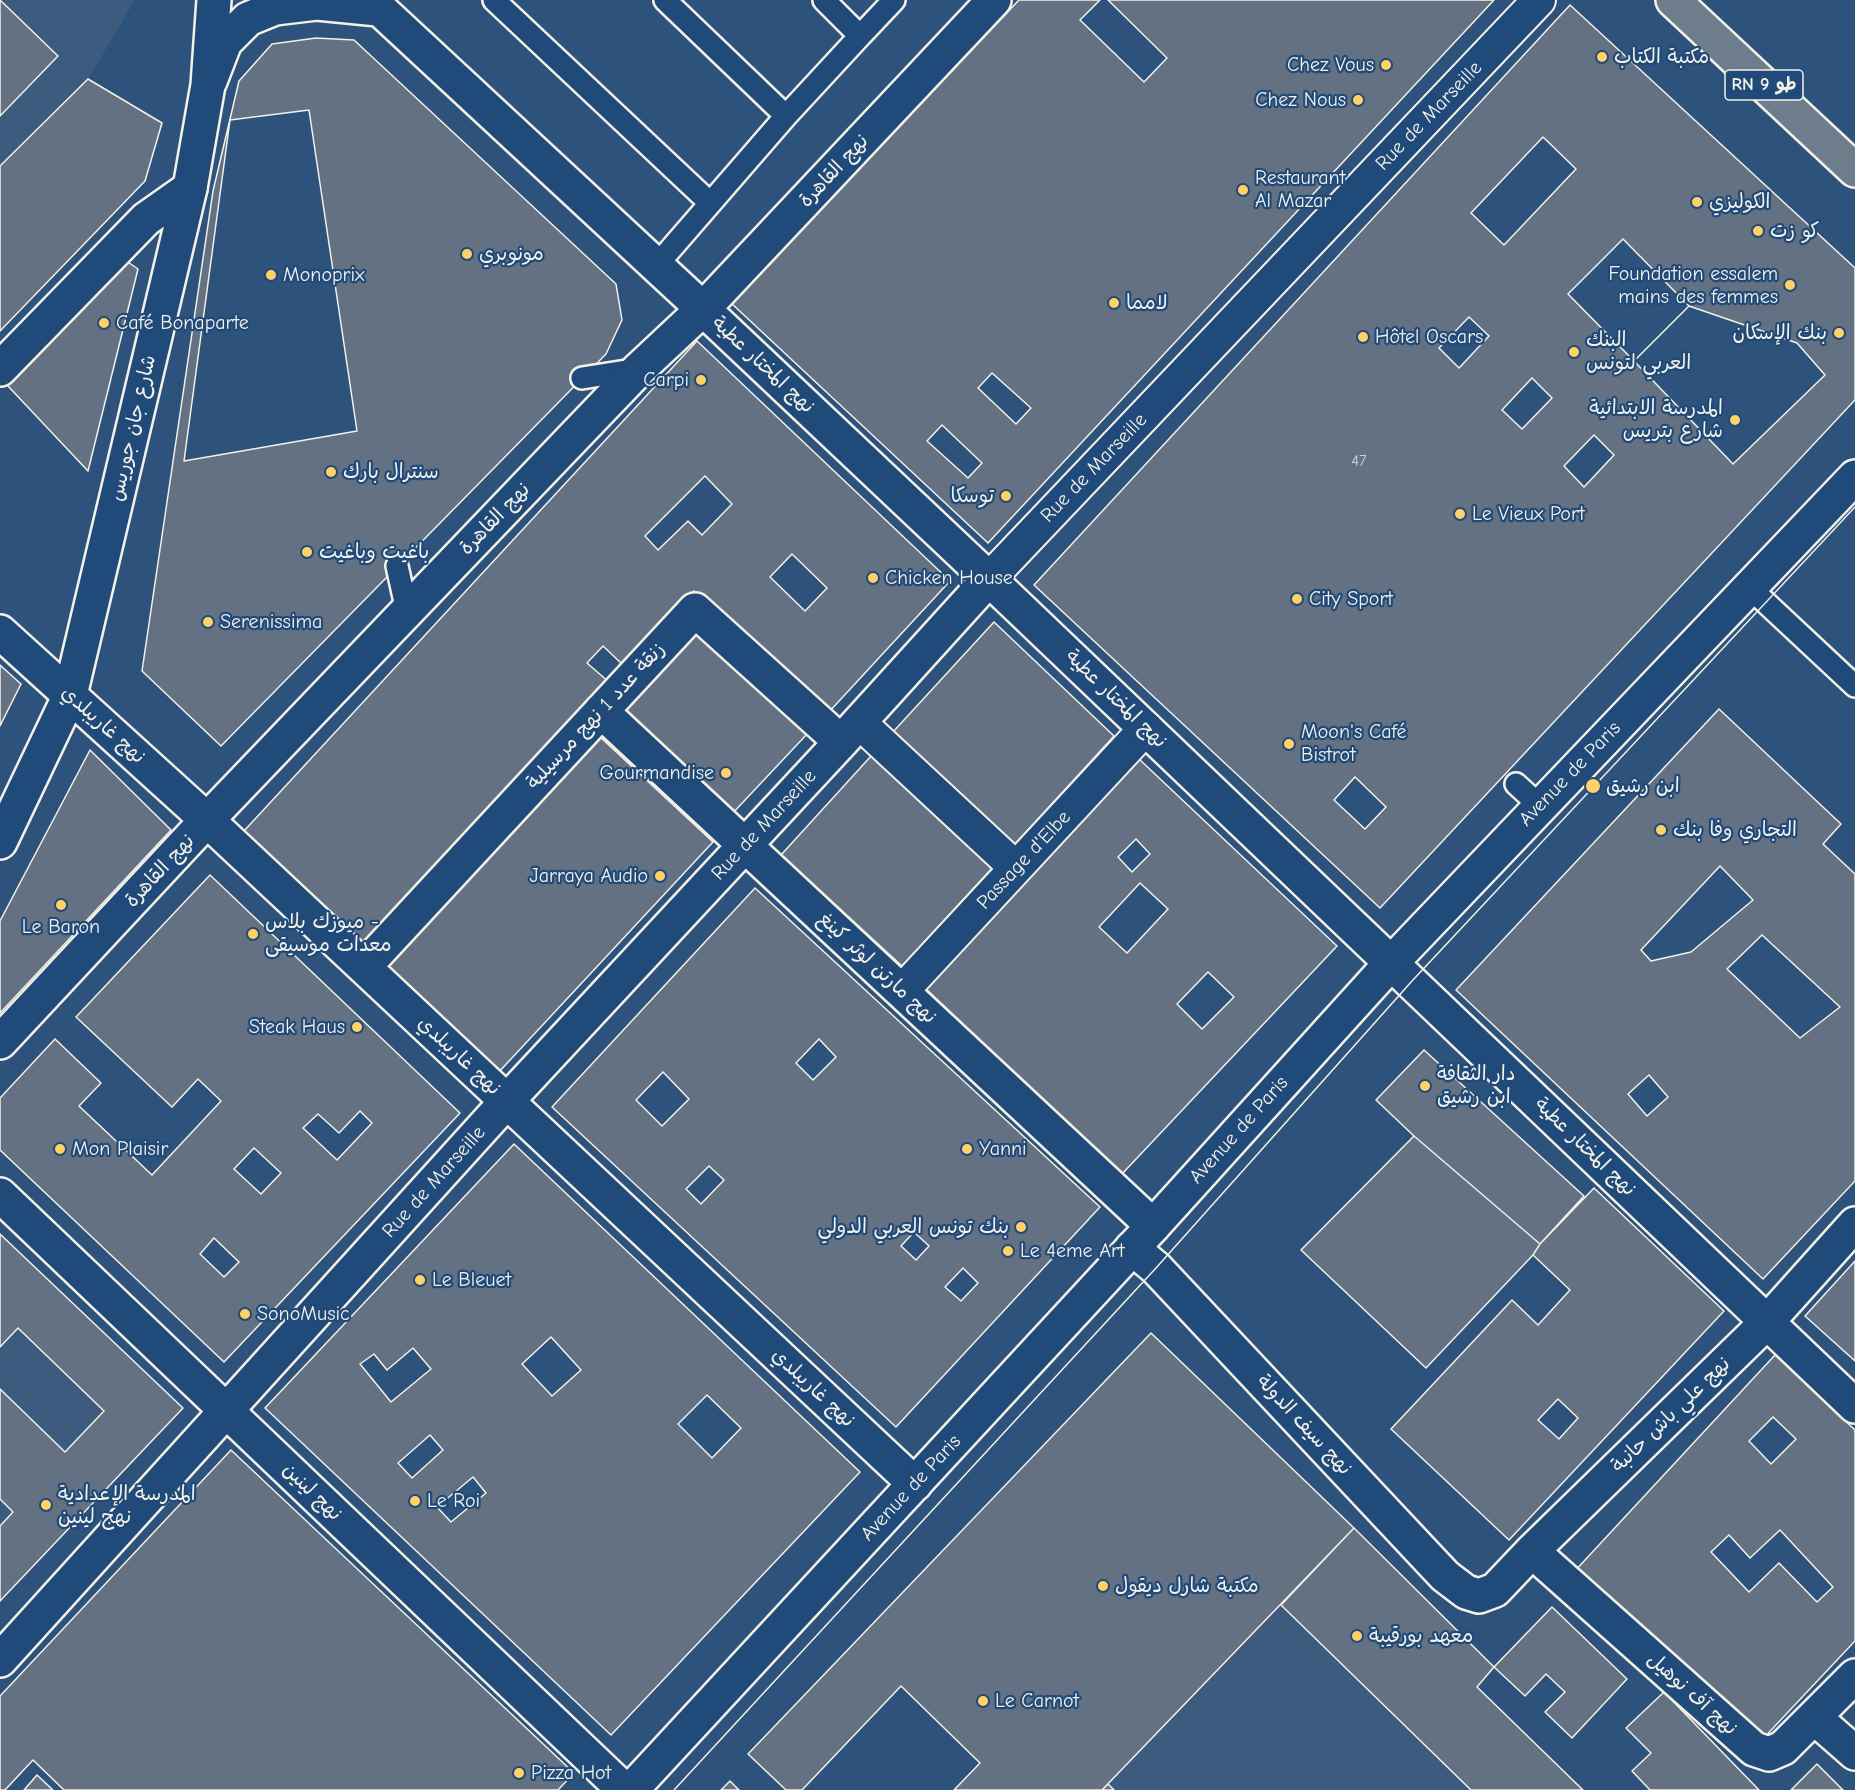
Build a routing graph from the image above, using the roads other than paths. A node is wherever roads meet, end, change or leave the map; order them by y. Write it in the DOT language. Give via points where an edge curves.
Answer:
graph roads {
  1 [pos="214,0"];
  2 [pos="494,0"];
  3 [pos="665,0"];
  4 [pos="824,0"];
  5 [pos="894,0"];
  6 [pos="994,0"];
  7 [pos="1539,0"];
  8 [pos="1672,0"];
  9 [pos="374,4"];
  10 [pos="860,36"];
  11 [pos="208,85"];
  12 [pos="786,116"];
  13 [pos="1855,170"];
  14 [pos="190,188"];
  15 [pos="710,203"];
  16 [pos="656,266"];
  17 [pos="704,309"];
  18 [pos="0,369"];
  19 [pos="639,369"];
  20 [pos="582,378"];
  21 [pos="1855,477"];
  22 [pos="398,566"];
  23 [pos="989,579"];
  24 [pos="1749,587"];
  25 [pos="407,610"];
  26 [pos="0,632"];
  27 [pos="1855,686"];
  28 [pos="70,695"];
  29 [pos="601,711"];
  30 [pos="1146,728"];
  31 [pos="850,732"];
  32 [pos="207,820"];
  33 [pos="0,842"];
  34 [pos="745,845"];
  35 [pos="1016,868"];
  36 [pos="1392,962"];
  37 [pos="364,967"];
  38 [pos="902,991"];
  39 [pos="0,1042"];
  40 [pos="507,1101"];
  41 [pos="0,1195"];
  42 [pos="1855,1224"];
  43 [pos="1142,1237"];
  44 [pos="1767,1322"];
  45 [pos="1855,1406"];
  46 [pos="227,1411"];
  47 [pos="915,1484"];
  48 [pos="1532,1551"];
  49 [pos="1479,1596"];
  50 [pos="0,1660"];
  51 [pos="1855,1676"];
  52 [pos="1815,1718"];
  53 [pos="1855,1753"];
  54 [pos="624,1790"];
  55 [pos="631,1790"];
  1 -- 11 [label="street, شارع جان جوريس"];
  2 -- 15 [label="lane"];
  3 -- 12 [label="lane"];
  4 -- 10 [label="lane"];
  5 -- 10 [label="lane"];
  6 -- 17 [label="street, نهج القاهرة"];
  7 -- 23 [label="street, Rue de Marseille"];
  8 -- 13 [label="main road, RN 9 طو"];
  9 -- 11 [label="street" via="317,3 275,8 248,19 225,42"];
  9 -- 16 [label="street, نهج المختار عطية"];
  10 -- 12 [label="lane"];
  11 -- 14 [label="street, شارع جان جوريس"];
  12 -- 15 [label="lane"];
  14 -- 18 [label="street" via="146,219"];
  14 -- 28 [label="street, شارع جان جوريس"];
  15 -- 16 [label="lane"];
  16 -- 17 [label="street, نهج المختار عطية"];
  17 -- 19 [label="street, نهج القاهرة"];
  17 -- 23 [label="street, نهج المختار عطية"];
  19 -- 20 [label="lane"];
  19 -- 25 [label="street, نهج القاهرة"];
  21 -- 24 [label="street, Avenue de Paris"];
  22 -- 25 [label="lane"];
  23 -- 30 [label="street, نهج المختار عطية"];
  23 -- 31 [label="street, Rue de Marseille"];
  24 -- 27 [label="lane"];
  24 -- 36 [label="street, Avenue de Paris" via="1527,795"];
  25 -- 32 [label="street, نهج القاهرة"];
  26 -- 28 [label="street, نهج غاريبلدي"];
  28 -- 32 [label="street, نهج غاريبلدي"];
  28 -- 33 [label="street, شارع جان جوريس"];
  29 -- 31 [label="street, زنقة عدد 1 نهج مرسيلية" via="695,610"];
  29 -- 34 [label="street, نهج مارتن لوثر كينغ"];
  29 -- 37 [label="street, زنقة عدد 1 نهج مرسيلية"];
  30 -- 35 [label="street, Passage d'Elbe"];
  30 -- 36 [label="street, نهج المختار عطية"];
  31 -- 34 [label="street, Rue de Marseille"];
  31 -- 35 [label="street"];
  32 -- 37 [label="street, نهج غاريبلدي"];
  32 -- 39 [label="street, نهج القاهرة"];
  34 -- 38 [label="street, نهج مارتن لوثر كينغ"];
  34 -- 40 [label="street, Rue de Marseille"];
  35 -- 38 [label="street, Passage d'Elbe"];
  36 -- 43 [label="street, Avenue de Paris"];
  36 -- 44 [label="street, نهج المختار عطية"];
  37 -- 40 [label="street, نهج غاريبلدي"];
  38 -- 43 [label="street, نهج مارتن لوثر كينغ"];
  40 -- 46 [label="street, Rue de Marseille"];
  40 -- 47 [label="street, نهج غاريبلدي"];
  41 -- 46 [label="street, نهج لينين"];
  42 -- 44 [label="street, نهج علي باش حانبة"];
  43 -- 47 [label="street, Avenue de Paris"];
  43 -- 49 [label="street, نهج سيف الدولة" via="1156,1268 1445,1576 1466,1592"];
  44 -- 45 [label="street, نهج المختار عطية"];
  44 -- 48 [label="street, نهج علي باش حانبة"];
  46 -- 50 [label="street, Rue de Marseille"];
  46 -- 54 [label="street, نهج لينين"];
  47 -- 55 [label="street, Avenue de Paris"];
  48 -- 49 [label="street, نهج علي باش حانبة" via="1495,1590"];
  48 -- 52 [label="street, نهج آف نوهيل" via="1754,1749 1769,1754 1784,1748"];
  51 -- 52 [label="street, نهج آف نوهيل"];
  52 -- 53 [label="street"];
}
